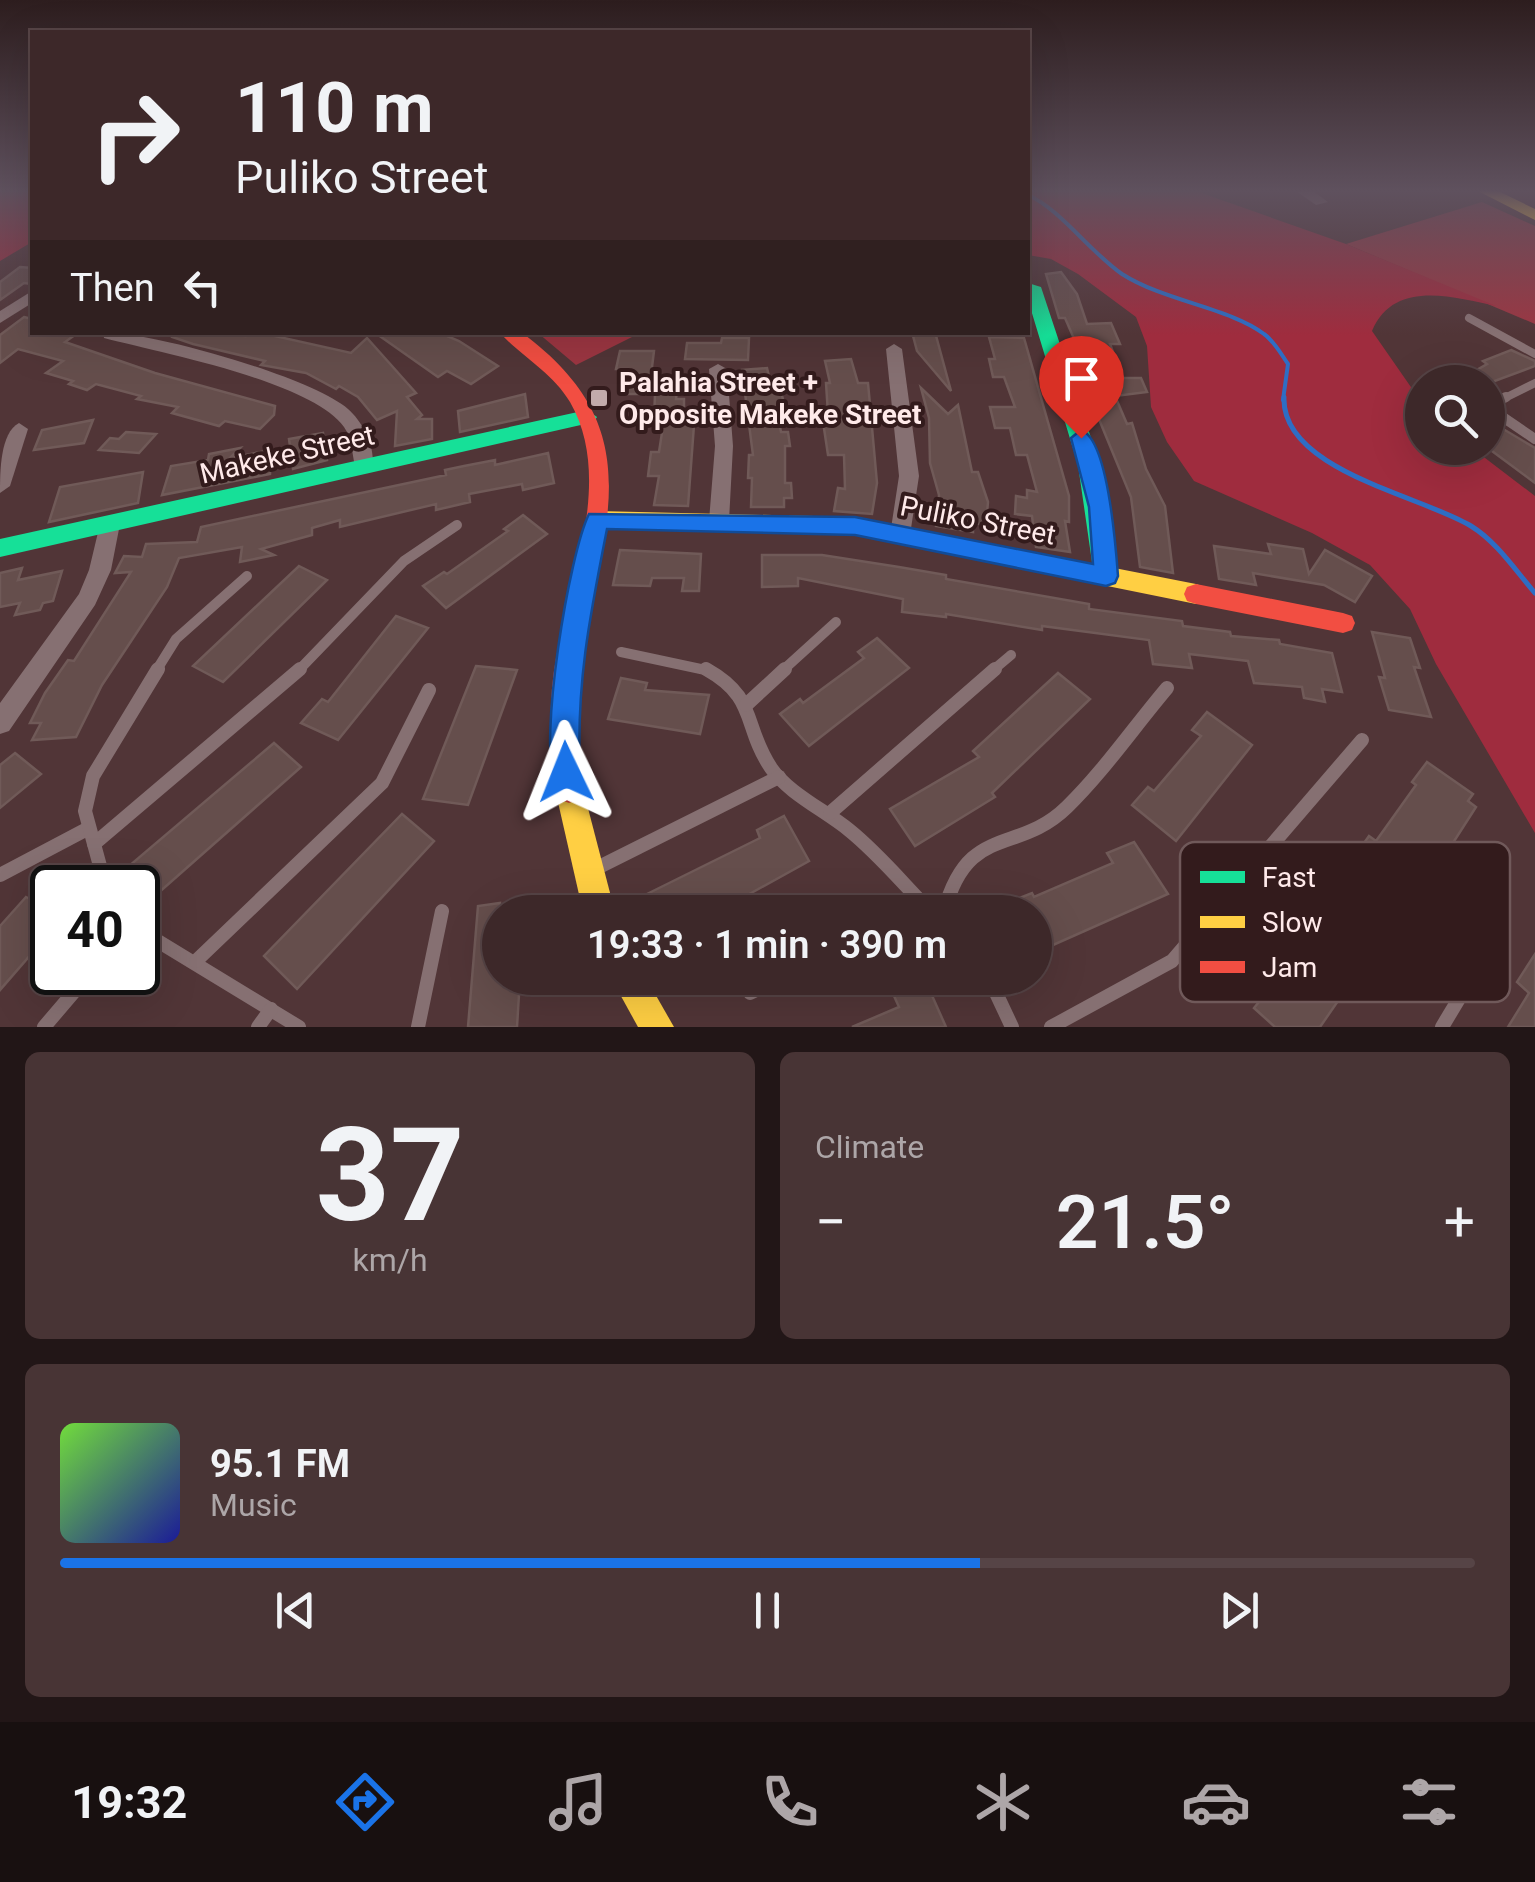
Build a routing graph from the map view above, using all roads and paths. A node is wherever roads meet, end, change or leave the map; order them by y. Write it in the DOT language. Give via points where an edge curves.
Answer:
graph roads {
  1 [pos="1032,287"];
  2 [pos="30,297"];
  3 [pos="0,318"];
  4 [pos="1469,318"];
  5 [pos="113,335"];
  6 [pos="512,335"];
  7 [pos="894,349"];
  8 [pos="1535,354"];
  9 [pos="718,369"];
  10 [pos="1535,383"];
  11 [pos="1505,398"];
  12 [pos="587,417"];
  13 [pos="1505,418"];
  14 [pos="18,429"];
  15 [pos="1535,439"];
  16 [pos="364,467"];
  17 [pos="0,486"];
  18 [pos="597,520"];
  19 [pos="719,522"];
  20 [pos="110,524"];
  21 [pos="457,524"];
  22 [pos="900,534"];
  23 [pos="0,548"];
  24 [pos="247,576"];
  25 [pos="1106,576"];
  26 [pos="836,622"];
  27 [pos="1342,623"];
  28 [pos="621,652"];
  29 [pos="1011,656"];
  30 [pos="1167,688"];
  31 [pos="429,690"];
  32 [pos="746,705"];
  33 [pos="0,723"];
  34 [pos="1362,740"];
  35 [pos="779,777"];
  36 [pos="830,813"];
  37 [pos="89,828"];
  38 [pos="1274,842"];
  39 [pos="94,844"];
  40 [pos="100,865"];
  41 [pos="587,873"];
  42 [pos="0,875"];
  43 [pos="594,895"];
  44 [pos="911,895"];
  45 [pos="948,895"];
  46 [pos="442,911"];
  47 [pos="160,941"];
  48 [pos="1180,952"];
  49 [pos="196,961"];
  50 [pos="71,995"];
  51 [pos="638,995"];
  52 [pos="996,995"];
  53 [pos="1457,1002"];
  54 [pos="271,1009"];
  55 [pos="44,1027"];
  56 [pos="258,1027"];
  57 [pos="298,1027"];
  58 [pos="418,1027"];
  59 [pos="657,1027"];
  60 [pos="1012,1027"];
  61 [pos="1052,1027"];
  62 [pos="1442,1027"];
  1 -- 25 [label="street" via="1093,475"];
  2 -- 3 [label="street"];
  4 -- 8 [label="lane"];
  5 -- 16 [label="street" via="312,394 350,421 364,446"];
  6 -- 12 [label="street" via="561,374"];
  7 -- 22 [label="street" via="908,476"];
  9 -- 19 [label="street" via="724,446"];
  10 -- 11 [label="lane"];
  12 -- 16 [label="street, Makeke Street"];
  12 -- 18 [label="street" via="598,449"];
  13 -- 15 [label="lane"];
  14 -- 17 [label="street"];
  16 -- 20 [label="street, Makeke Street"];
  18 -- 19 [label="street, Puliko Street"];
  18 -- 41 [label="street" via="564,709 566,772"];
  19 -- 22 [label="street, Puliko Street" via="828,523"];
  20 -- 23 [label="street, Makeke Street"];
  20 -- 33 [label="street" via="87,599"];
  21 -- 39 [label="lane" via="404,561 287,684"];
  22 -- 25 [label="street, Puliko Street"];
  24 -- 37 [label="lane" via="169,648 92,776 85,802"];
  25 -- 27 [label="street, Puliko Street"];
  26 -- 32 [label="lane"];
  28 -- 32 [label="lane" via="712,670"];
  29 -- 36 [label="lane"];
  30 -- 45 [label="lane" via="1058,815 1000,840 967,865"];
  31 -- 49 [label="lane" via="382,783"];
  32 -- 35 [label="lane" via="760,750"];
  34 -- 38 [label="lane"];
  35 -- 36 [label="lane"];
  35 -- 41 [label="lane"];
  36 -- 44 [label="lane"];
  37 -- 39 [label="lane"];
  37 -- 42 [label="lane"];
  39 -- 40 [label="lane"];
  41 -- 43 [label="street"];
  46 -- 58 [label="lane"];
  47 -- 49 [label="lane"];
  48 -- 61 [label="lane"];
  49 -- 54 [label="lane"];
  50 -- 55 [label="lane"];
  51 -- 59 [label="street"];
  52 -- 60 [label="lane"];
  53 -- 62 [label="lane"];
  54 -- 56 [label="lane"];
  54 -- 57 [label="lane"];
}
